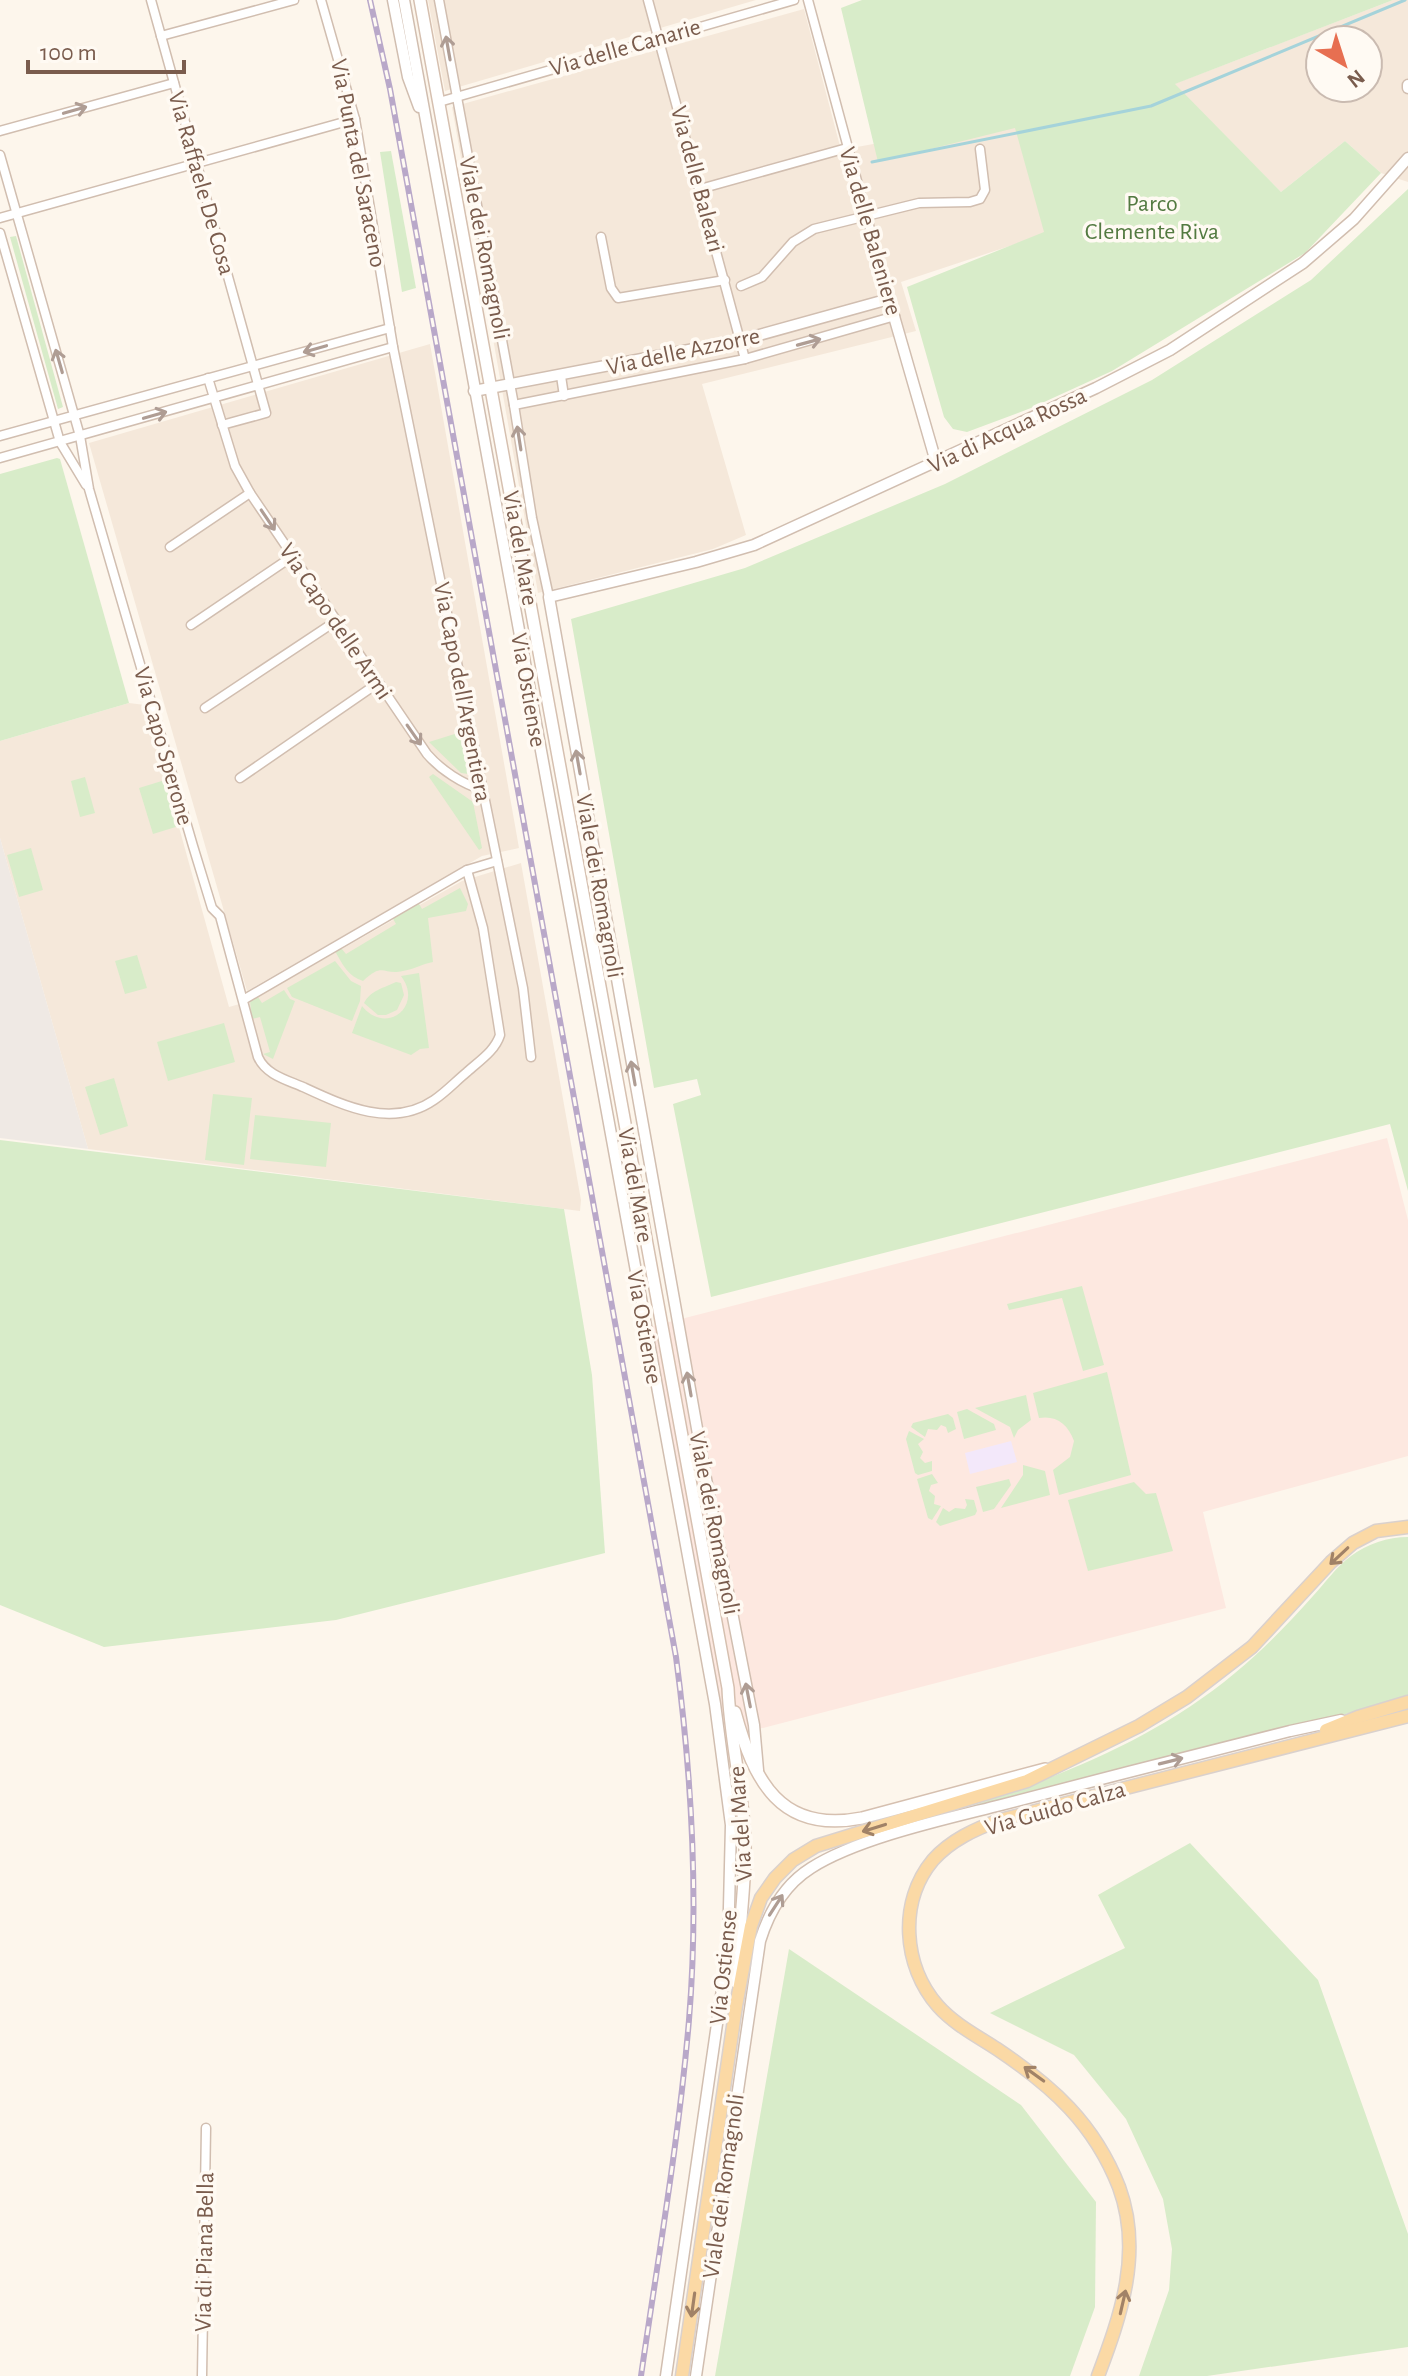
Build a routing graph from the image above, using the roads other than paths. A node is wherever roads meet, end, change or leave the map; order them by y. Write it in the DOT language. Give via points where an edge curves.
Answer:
graph roads {
  1 [pos="151,0"];
  2 [pos="294,0"];
  3 [pos="321,0"];
  4 [pos="393,0"];
  5 [pos="404,0"];
  6 [pos="420,0"];
  7 [pos="439,0"];
  8 [pos="648,0"];
  9 [pos="794,0"];
  10 [pos="808,0"];
  11 [pos="161,36"];
  12 [pos="660,38"];
  13 [pos="174,83"];
  14 [pos="457,96"];
  15 [pos="439,102"];
  16 [pos="355,119"];
  17 [pos="426,122"];
  18 [pos="0,131"];
  19 [pos="847,148"];
  20 [pos="980,149"];
  21 [pos="0,155"];
  22 [pos="1408,158"];
  23 [pos="196,163"];
  24 [pos="700,189"];
  25 [pos="17,214"];
  26 [pos="0,218"];
  27 [pos="866,218"];
  28 [pos="0,233"];
  29 [pos="601,237"];
  30 [pos="725,280"];
  31 [pos="741,286"];
  32 [pos="889,299"];
  33 [pos="895,316"];
  34 [pos="390,328"];
  35 [pos="741,340"];
  36 [pos="393,347"];
  37 [pos="745,359"];
  38 [pos="254,366"];
  39 [pos="561,376"];
  40 [pos="208,378"];
  41 [pos="259,385"];
  42 [pos="510,385"];
  43 [pos="491,388"];
  44 [pos="474,391"];
  45 [pos="564,396"];
  46 [pos="214,398"];
  47 [pos="514,405"];
  48 [pos="74,416"];
  49 [pos="54,422"];
  50 [pos="222,425"];
  51 [pos="0,436"];
  52 [pos="80,436"];
  53 [pos="60,442"];
  54 [pos="0,458"];
  55 [pos="936,462"];
  56 [pos="89,489"];
  57 [pos="250,493"];
  58 [pos="170,547"];
  59 [pos="293,556"];
  60 [pos="549,597"];
  61 [pos="336,621"];
  62 [pos="191,625"];
  63 [pos="378,683"];
  64 [pos="205,708"];
  65 [pos="240,778"];
  66 [pos="483,790"];
  67 [pos="497,861"];
  68 [pos="467,870"];
  69 [pos="243,1000"];
  70 [pos="531,1057"];
  71 [pos="1408,1527"];
  72 [pos="728,1688"];
  73 [pos="1408,1702"];
  74 [pos="1408,1716"];
  75 [pos="1358,1717"];
  76 [pos="1290,1745"];
  77 [pos="1053,1767"];
  78 [pos="758,1772"];
  79 [pos="736,2006"];
  80 [pos="206,2128"];
  81 [pos="202,2376"];
  82 [pos="666,2376"];
  83 [pos="682,2376"];
  84 [pos="696,2376"];
  85 [pos="1098,2376"];
  1 -- 11 [label="street, Via Raffaele De Cosa"];
  2 -- 11 [label="street"];
  3 -- 16 [label="street, Via Punta del Saraceno"];
  4 -- 17 [label="street" via="408,77"];
  5 -- 17 [label="street, Via Ostiense"];
  6 -- 15 [label="main road, Via del Mare"];
  14 -- 7 [label="street, Viale dei Romagnoli, one-way"];
  8 -- 12 [label="street, Via delle Baleari"];
  9 -- 12 [label="street, Via delle Canarie"];
  10 -- 19 [label="street, Via delle Baleniere"];
  11 -- 13 [label="street, Via Raffaele De Cosa"];
  12 -- 14 [label="street, Via delle Canarie"];
  12 -- 24 [label="street, Via delle Baleari"];
  18 -- 13 [label="street, one-way"];
  13 -- 23 [label="street, Via Raffaele De Cosa"];
  14 -- 15 [label="street"];
  14 -- 42 [label="street, Viale dei Romagnoli"];
  15 -- 43 [label="main road, Via del Mare"];
  16 -- 23 [label="street"];
  16 -- 34 [label="street, Via Punta del Saraceno"];
  17 -- 44 [label="street, Via Ostiense"];
  19 -- 24 [label="street"];
  19 -- 27 [label="street, Via delle Baleniere"];
  20 -- 27 [label="street" via="985,190 980,199 926,202"];
  21 -- 25 [label="street, Via Capo Sperone"];
  22 -- 55 [label="street, Via di Acqua Rossa" via="1337,235 1170,350"];
  23 -- 25 [label="street"];
  23 -- 38 [label="street, Via Raffaele De Cosa"];
  24 -- 30 [label="street, Via delle Baleari"];
  25 -- 26 [label="street"];
  48 -- 25 [label="street, Via Capo Sperone, one-way"];
  27 -- 31 [label="street" via="809,231 762,277"];
  27 -- 32 [label="street, Via delle Baleniere"];
  28 -- 49 [label="street, Via Capo Sperone"];
  29 -- 30 [label="street" via="611,291 618,298"];
  30 -- 35 [label="street, Via delle Baleari"];
  32 -- 33 [label="street, Via delle Baleniere"];
  32 -- 35 [label="street, Via delle Azzorre"];
  37 -- 33 [label="street, Via delle Azzorre, one-way"];
  33 -- 55 [label="street, Via delle Baleniere"];
  34 -- 36 [label="street, Via Capo dell'Argentiera"];
  34 -- 38 [label="street, one-way"];
  35 -- 37 [label="street, Via delle Baleari"];
  35 -- 39 [label="street, Via delle Azzorre"];
  36 -- 41 [label="street"];
  36 -- 66 [label="street, Via Capo dell'Argentiera"];
  37 -- 45 [label="street, Via delle Azzorre"];
  38 -- 40 [label="street"];
  38 -- 41 [label="street, Via Raffaele De Cosa"];
  39 -- 42 [label="street, Via delle Azzorre"];
  39 -- 45 [label="street"];
  40 -- 46 [label="street, Via Capo delle Armi"];
  40 -- 48 [label="street"];
  41 -- 46 [label="street"];
  41 -- 50 [label="street" via="266,413"];
  42 -- 43 [label="street, Via delle Azzorre"];
  42 -- 47 [label="street, Viale dei Romagnoli"];
  43 -- 44 [label="street, Via delle Azzorre"];
  43 -- 72 [label="main road, Via del Mare"];
  44 -- 82 [label="street, Via Ostiense" via="715,1704 731,1825 728,1948"];
  45 -- 47 [label="street, Via delle Azzorre"];
  46 -- 50 [label="street, Via Capo delle Armi"];
  52 -- 46 [label="street, one-way"];
  60 -- 47 [label="street, Viale dei Romagnoli, one-way"];
  48 -- 49 [label="street"];
  48 -- 52 [label="street, Via Capo Sperone"];
  49 -- 51 [label="street"];
  49 -- 53 [label="street, Via Capo Sperone"];
  50 -- 57 [label="street, Via Capo delle Armi"];
  52 -- 53 [label="street"];
  52 -- 56 [label="street, Via Capo Sperone"];
  53 -- 54 [label="street"];
  53 -- 56 [label="street, Via Capo Sperone"];
  55 -- 60 [label="street, Via di Acqua Rossa" via="742,549"];
  56 -- 69 [label="street, Via Capo Sperone"];
  57 -- 58 [label="street"];
  57 -- 59 [label="street, Via Capo delle Armi, one-way"];
  59 -- 61 [label="street, Via Capo delle Armi"];
  59 -- 62 [label="street"];
  78 -- 60 [label="street, Viale dei Romagnoli, one-way" via="754,1725"];
  61 -- 63 [label="street, Via Capo delle Armi"];
  61 -- 64 [label="street"];
  63 -- 65 [label="street"];
  63 -- 66 [label="street, Via Capo delle Armi, one-way" via="432,760"];
  66 -- 67 [label="street, Via Capo dell'Argentiera"];
  67 -- 68 [label="street"];
  67 -- 70 [label="street, Via Capo dell'Argentiera"];
  68 -- 69 [label="street"];
  68 -- 69 [label="street, Via Capo Sperone" via="483,928 500,1035 493,1049 429,1103 395,1113 370,1113 274,1074 260,1061"];
  71 -- 77 [label="main road, one-way" via="1376,1531 1353,1543 1252,1647 1210,1681 1139,1726"];
  72 -- 78 [label="main road"];
  72 -- 79 [label="main road, Via del Mare" via="745,1842"];
  73 -- 75 [label="main road, Viale dei Romagnoli"];
  74 -- 76 [label="main road, Via Guido Calza"];
  75 -- 76 [label="main road"];
  84 -- 75 [label="street, Viale dei Romagnoli, one-way" via="758,1949 771,1911 797,1878 837,1855 949,1818"];
  85 -- 76 [label="main road, Via Guido Calza, one-way" via="1119,2320 1128,2276 1129,2232 1119,2189 1096,2142 1062,2098 949,2017 929,1994 909,1939 917,1889 940,1854 980,1827"];
  77 -- 78 [label="main road" via="834,1822 788,1809 767,1790"];
  77 -- 79 [label="main road, one-way" via="1027,1781 830,1841 793,1860 775,1878 754,1915"];
  79 -- 83 [label="main road, Via del Mare, one-way"];
  80 -- 81 [label="street, Via di Piana Bella"];
}
